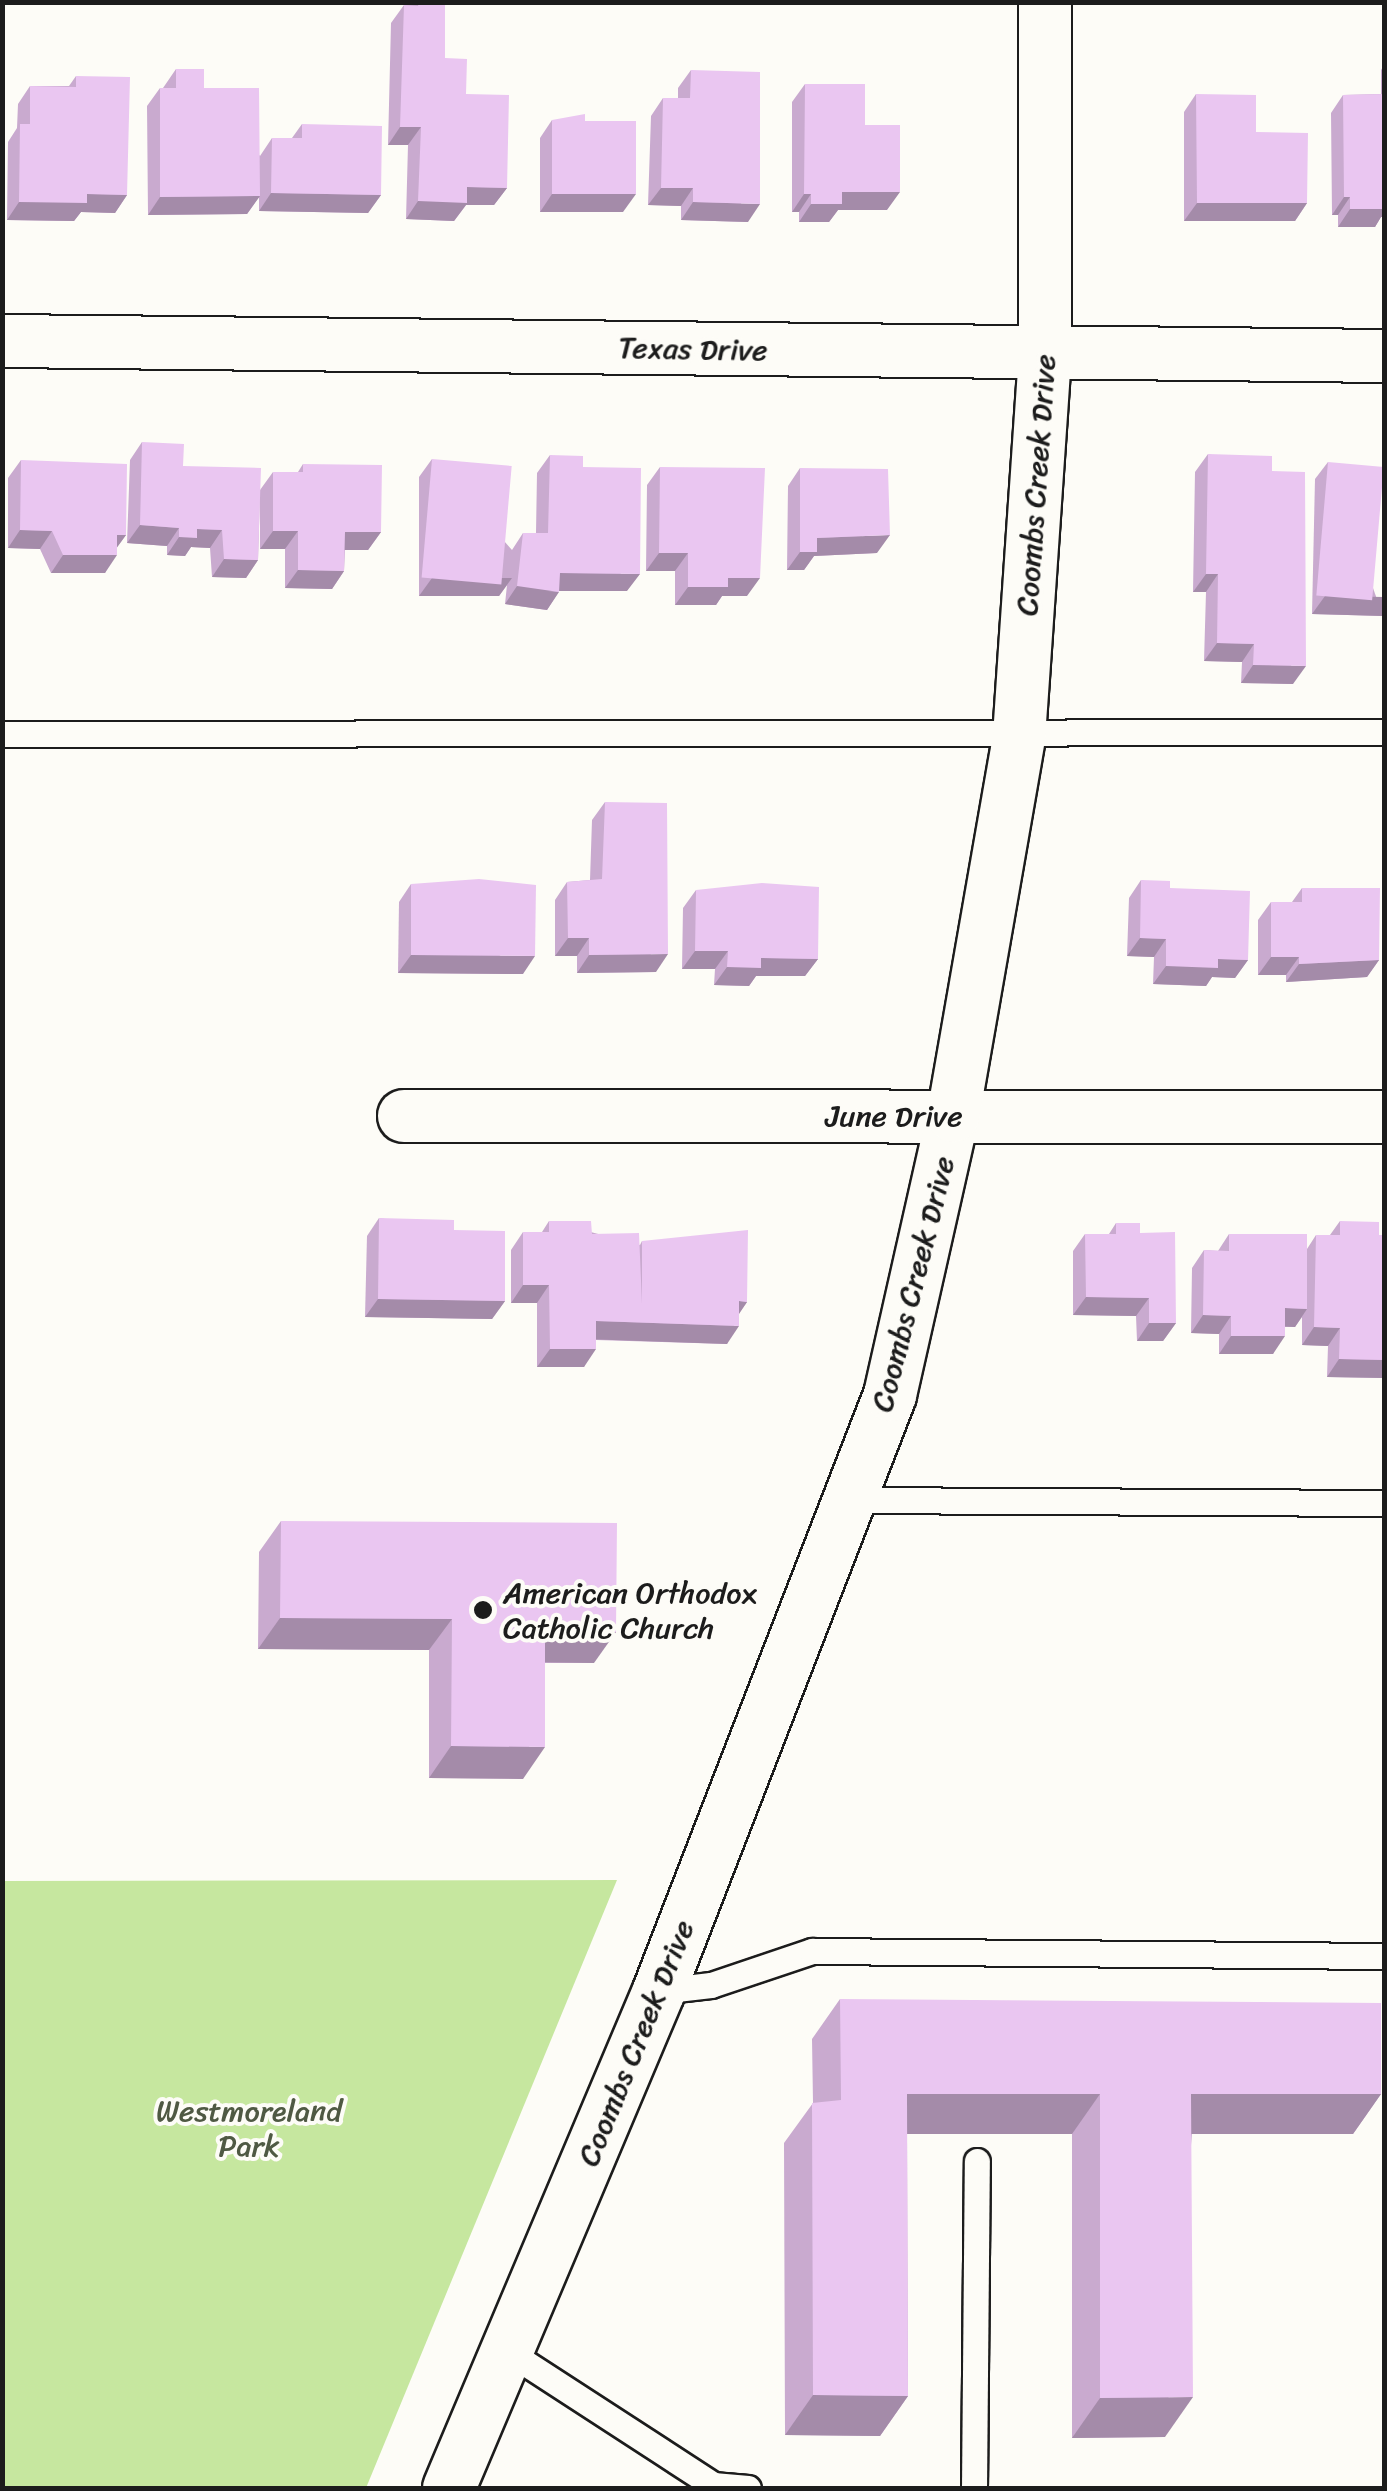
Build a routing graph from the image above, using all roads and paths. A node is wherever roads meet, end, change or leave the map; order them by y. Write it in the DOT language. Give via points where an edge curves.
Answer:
graph roads {
  1 [pos="1045,2"];
  2 [pos="2,341"];
  3 [pos="1045,353"];
  4 [pos="1384,356"];
  5 [pos="1384,732"];
  6 [pos="2,734"];
  7 [pos="1020,737"];
  8 [pos="404,1116"];
  9 [pos="953,1116"];
  10 [pos="1384,1117"];
  11 [pos="850,1500"];
  12 [pos="1384,1502"];
  13 [pos="1384,1956"];
  14 [pos="660,1991"];
  15 [pos="977,2161"];
  16 [pos="507,2351"];
  17 [pos="449,2488"];
  18 [pos="748,2488"];
  19 [pos="974,2488"];
  1 -- 3 [label="street, Coombs Creek Drive"];
  2 -- 3 [label="street, Texas Drive"];
  3 -- 4 [label="street, Texas Drive"];
  3 -- 7 [label="street, Coombs Creek Drive"];
  5 -- 7 [label="lane"];
  6 -- 7 [label="lane"];
  7 -- 9 [label="street, Coombs Creek Drive"];
  8 -- 9 [label="street, June Drive"];
  9 -- 10 [label="street, June Drive"];
  9 -- 11 [label="street, Coombs Creek Drive" via="890,1395"];
  11 -- 12 [label="lane"];
  11 -- 14 [label="street, Coombs Creek Drive"];
  13 -- 14 [label="lane" via="812,1951 711,1984"];
  14 -- 16 [label="street, Coombs Creek Drive"];
  15 -- 19 [label="lane"];
  16 -- 17 [label="street, Coombs Creek Drive"];
  16 -- 18 [label="lane" via="714,2485"];
}
